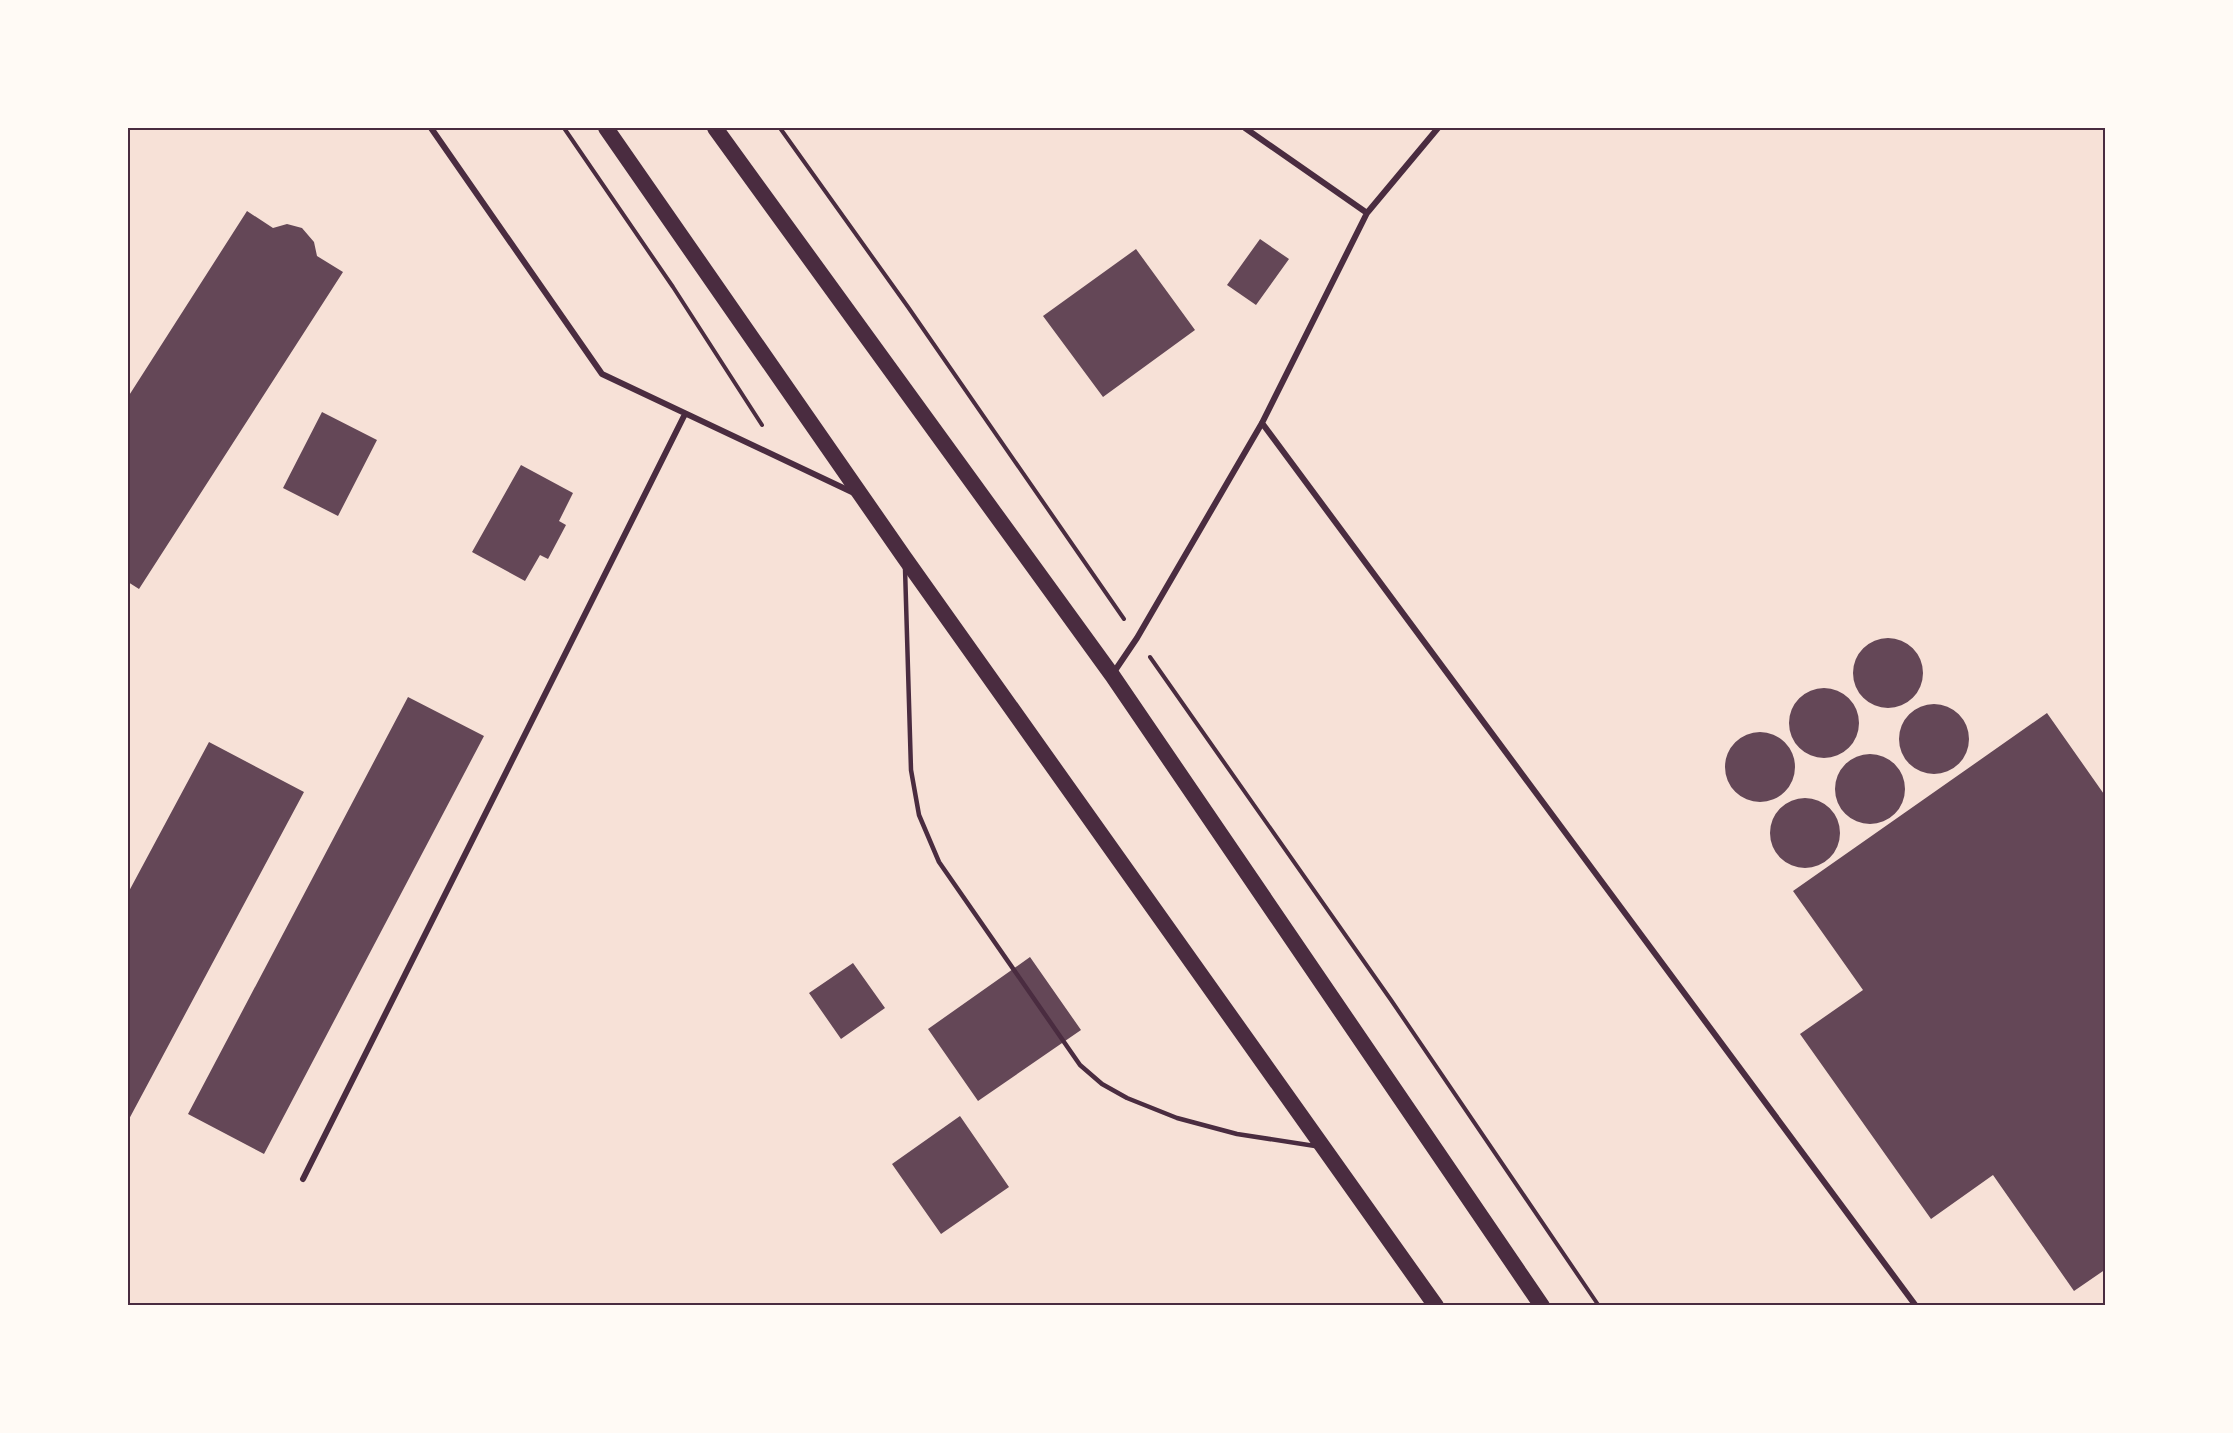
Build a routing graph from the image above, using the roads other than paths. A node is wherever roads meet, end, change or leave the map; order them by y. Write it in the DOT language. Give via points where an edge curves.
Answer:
graph roads {
  1 [pos="431,128"];
  2 [pos="606,128"];
  3 [pos="715,128"];
  4 [pos="1245,128"];
  5 [pos="1438,128"];
  6 [pos="1366,213"];
  7 [pos="685,414"];
  8 [pos="1262,423"];
  9 [pos="863,498"];
  10 [pos="904,557"];
  11 [pos="1112,675"];
  12 [pos="1324,1148"];
  13 [pos="303,1179"];
  14 [pos="1436,1305"];
  15 [pos="1542,1305"];
  16 [pos="1916,1305"];
  1 -- 7 [label="street" via="602,374"];
  2 -- 9 [label="highway"];
  3 -- 11 [label="highway"];
  4 -- 6 [label="street"];
  5 -- 6 [label="street"];
  6 -- 8 [label="street"];
  7 -- 9 [label="street"];
  7 -- 13 [label="street"];
  8 -- 11 [label="street"];
  8 -- 16 [label="street"];
  9 -- 10 [label="highway"];
  10 -- 12 [label="highway"];
  10 -- 12 [label="lane" via="912,770 919,815 939,862 1080,1065 1127,1098 1178,1118 1237,1134"];
  11 -- 15 [label="highway"];
  12 -- 14 [label="highway"];
}
